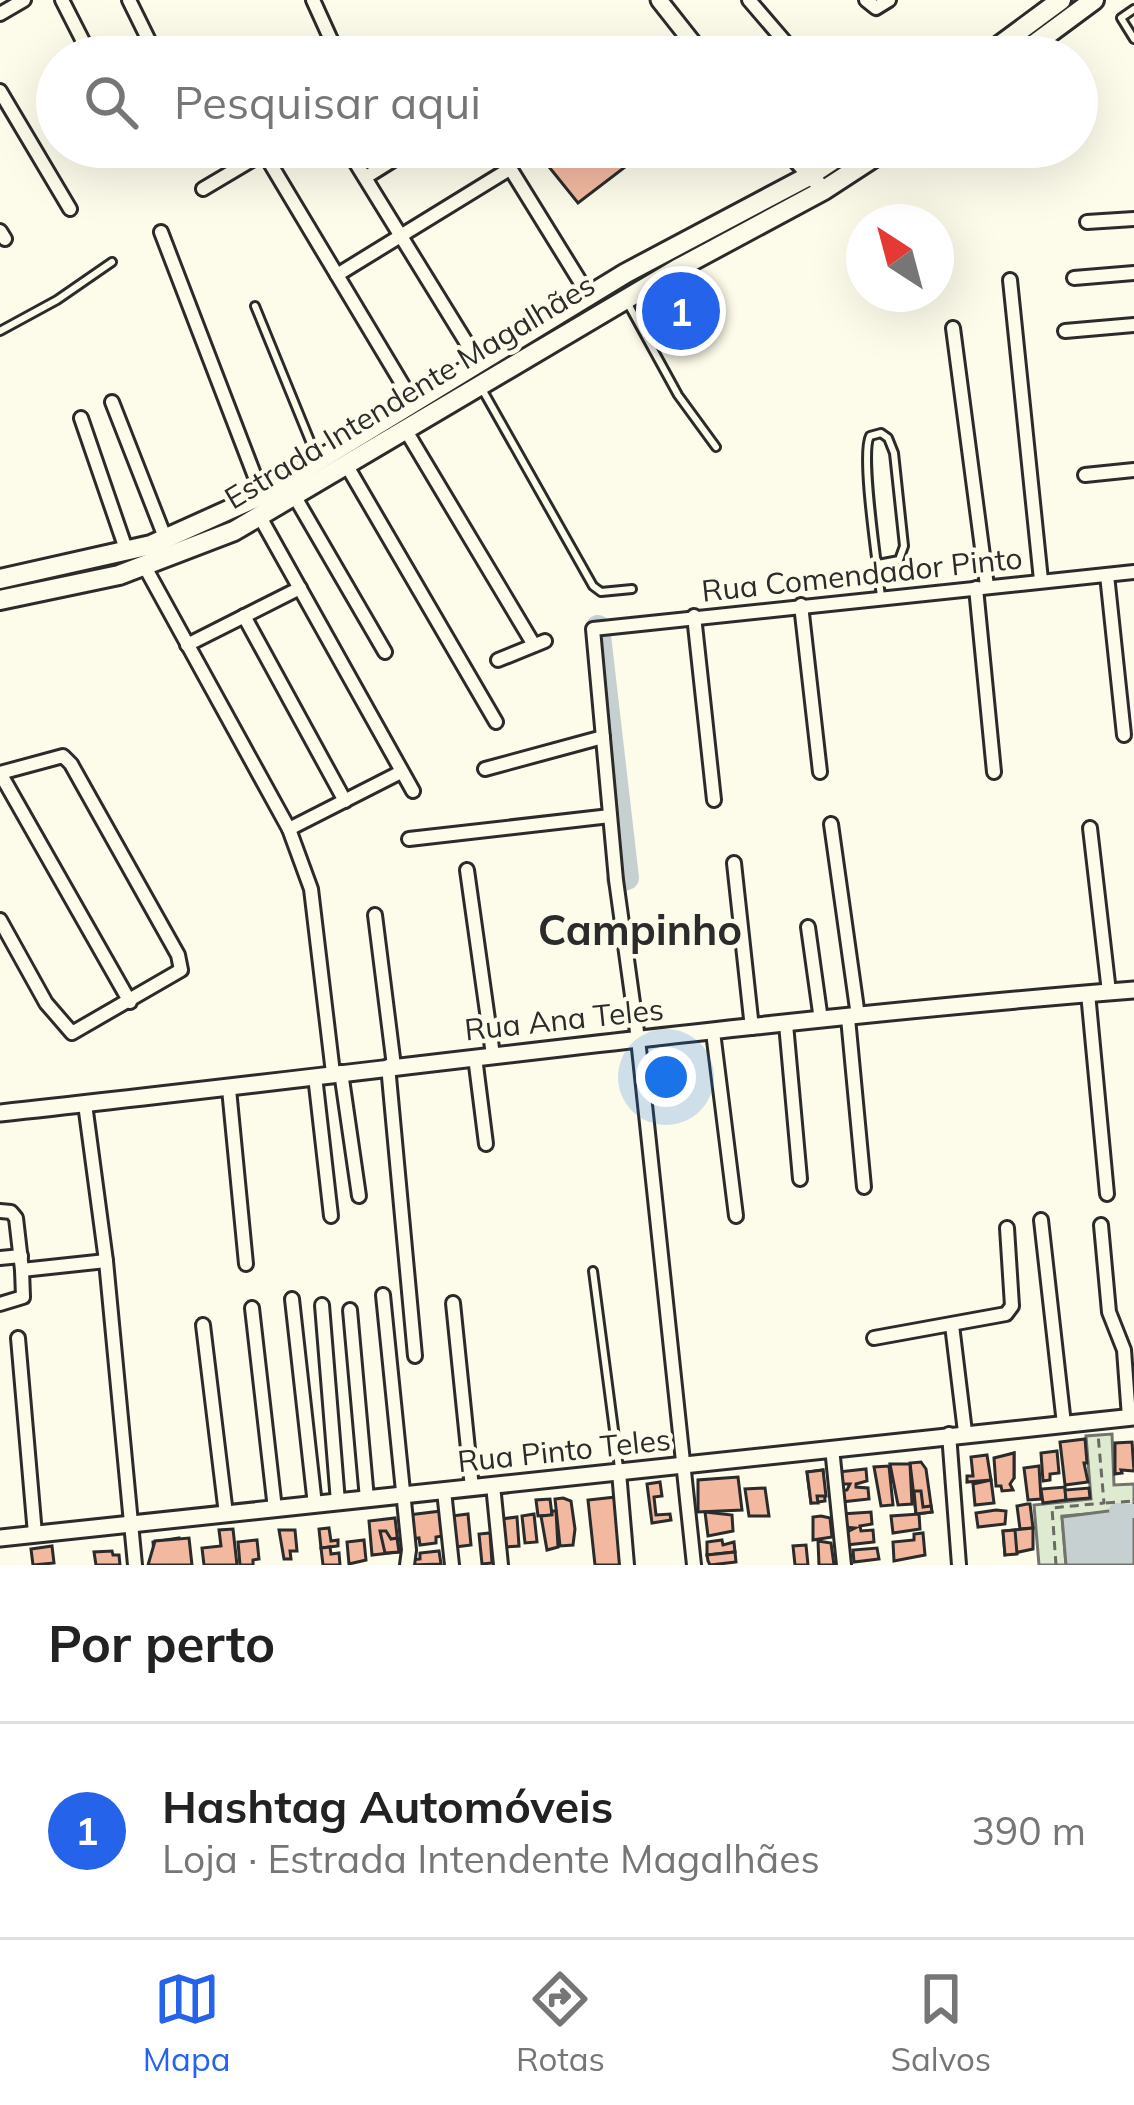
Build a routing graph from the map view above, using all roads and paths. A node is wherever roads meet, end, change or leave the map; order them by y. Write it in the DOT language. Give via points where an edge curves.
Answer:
graph roads {
  1 [pos="23,0"];
  2 [pos="62,0"];
  3 [pos="129,0"];
  4 [pos="313,0"];
  5 [pos="659,0"];
  6 [pos="749,0"];
  7 [pos="866,0"];
  8 [pos="889,0"];
  9 [pos="1061,0"];
  10 [pos="1094,0"];
  11 [pos="1134,9"];
  12 [pos="0,14"];
  13 [pos="80,36"];
  14 [pos="147,36"];
  15 [pos="329,36"];
  16 [pos="687,36"];
  17 [pos="780,36"];
  18 [pos="1012,36"];
  19 [pos="1045,36"];
  20 [pos="1134,39"];
  21 [pos="0,91"];
  22 [pos="36,151"];
  23 [pos="46,168"];
  24 [pos="239,168"];
  25 [pos="279,168"];
  26 [pos="360,168"];
  27 [pos="380,168"];
  28 [pos="803,168"];
  29 [pos="831,168"];
  30 [pos="845,168"];
  31 [pos="511,169"];
  32 [pos="366,177"];
  33 [pos="816,183"];
  34 [pos="203,189"];
  35 [pos="70,208"];
  36 [pos="1134,219"];
  37 [pos="1087,222"];
  38 [pos="161,232"];
  39 [pos="402,235"];
  40 [pos="112,262"];
  41 [pos="1134,273"];
  42 [pos="337,274"];
  43 [pos="1074,278"];
  44 [pos="1010,280"];
  45 [pos="589,296"];
  46 [pos="626,299"];
  47 [pos="254,306"];
  48 [pos="1134,325"];
  49 [pos="953,328"];
  50 [pos="0,331"];
  51 [pos="1065,332"];
  52 [pos="479,363"];
  53 [pos="480,386"];
  54 [pos="112,402"];
  55 [pos="413,402"];
  56 [pos="81,418"];
  57 [pos="405,429"];
  58 [pos="716,447"];
  59 [pos="319,461"];
  60 [pos="347,466"];
  61 [pos="1134,470"];
  62 [pos="1085,476"];
  63 [pos="262,495"];
  64 [pos="295,497"];
  65 [pos="260,517"];
  66 [pos="166,540"];
  67 [pos="127,552"];
  68 [pos="878,564"];
  69 [pos="145,567"];
  70 [pos="1134,572"];
  71 [pos="1107,574"];
  72 [pos="0,579"];
  73 [pos="1041,580"];
  74 [pos="981,587"];
  75 [pos="300,588"];
  76 [pos="632,589"];
  77 [pos="881,597"];
  78 [pos="0,600"];
  79 [pos="801,605"];
  80 [pos="244,616"];
  81 [pos="694,616"];
  82 [pos="187,645"];
  83 [pos="385,652"];
  84 [pos="498,660"];
  85 [pos="496,722"];
  86 [pos="1124,735"];
  87 [pos="603,737"];
  88 [pos="485,770"];
  89 [pos="401,772"];
  90 [pos="820,772"];
  91 [pos="994,772"];
  92 [pos="412,791"];
  93 [pos="714,800"];
  94 [pos="344,801"];
  95 [pos="610,816"];
  96 [pos="831,824"];
  97 [pos="1090,828"];
  98 [pos="289,829"];
  99 [pos="409,839"];
  100 [pos="734,863"];
  101 [pos="467,870"];
  102 [pos="375,915"];
  103 [pos="0,920"];
  104 [pos="808,927"];
  105 [pos="1134,990"];
  106 [pos="1109,992"];
  107 [pos="1088,993"];
  108 [pos="130,1002"];
  109 [pos="853,1017"];
  110 [pos="821,1020"];
  111 [pos="786,1024"];
  112 [pos="752,1028"];
  113 [pos="713,1032"];
  114 [pos="638,1039"];
  115 [pos="484,1056"];
  116 [pos="391,1066"];
  117 [pos="330,1074"];
  118 [pos="230,1089"];
  119 [pos="85,1104"];
  120 [pos="0,1113"];
  121 [pos="486,1144"];
  122 [pos="800,1179"];
  123 [pos="863,1186"];
  124 [pos="1107,1194"];
  125 [pos="359,1196"];
  126 [pos="0,1211"];
  127 [pos="331,1216"];
  128 [pos="736,1216"];
  129 [pos="1041,1220"];
  130 [pos="1100,1225"];
  131 [pos="1007,1228"];
  132 [pos="0,1258"];
  133 [pos="106,1261"];
  134 [pos="21,1263"];
  135 [pos="247,1264"];
  136 [pos="593,1270"];
  137 [pos="383,1295"];
  138 [pos="292,1299"];
  139 [pos="453,1303"];
  140 [pos="0,1304"];
  141 [pos="322,1305"];
  142 [pos="252,1308"];
  143 [pos="350,1310"];
  144 [pos="203,1325"];
  145 [pos="952,1325"];
  146 [pos="18,1338"];
  147 [pos="874,1338"];
  148 [pos="415,1356"];
  149 [pos="1132,1417"];
  150 [pos="1097,1420"];
  151 [pos="1064,1424"];
  152 [pos="957,1433"];
  153 [pos="832,1448"];
  154 [pos="684,1465"];
  155 [pos="619,1472"];
  156 [pos="493,1485"];
  157 [pos="472,1488"];
  158 [pos="444,1491"];
  159 [pos="404,1495"];
  160 [pos="367,1499"];
  161 [pos="1134,1501"];
  162 [pos="338,1502"];
  163 [pos="1104,1503"];
  164 [pos="315,1505"];
  165 [pos="274,1509"];
  166 [pos="226,1514"];
  167 [pos="131,1525"];
  168 [pos="35,1534"];
  169 [pos="0,1538"];
  170 [pos="135,1565"];
  171 [pos="407,1565"];
  172 [pos="452,1565"];
  173 [pos="502,1565"];
  174 [pos="627,1565"];
  175 [pos="694,1565"];
  176 [pos="844,1565"];
  177 [pos="959,1565"];
  178 [pos="1056,1565"];
  1 -- 12 [label="street"];
  2 -- 13 [label="street"];
  3 -- 14 [label="street"];
  4 -- 15 [label="street"];
  5 -- 16 [label="street"];
  6 -- 17 [label="street"];
  7 -- 8 [label="street" via="876,8"];
  9 -- 18 [label="main road"];
  10 -- 19 [label="main road"];
  11 -- 20 [label="lane" via="1121,19"];
  21 -- 22 [label="street"];
  23 -- 35 [label="street"];
  24 -- 34 [label="street"];
  25 -- 42 [label="street"];
  26 -- 32 [label="street"];
  27 -- 32 [label="street"];
  28 -- 33 [label="street"];
  29 -- 33 [label="main road, Estrada Intendente Magalhães"];
  30 -- 33 [label="main road, Estrada Intendente Magalhães"];
  31 -- 39 [label="street"];
  31 -- 45 [label="street"];
  32 -- 39 [label="street"];
  33 -- 45 [label="main road, Estrada Intendente Magalhães"];
  33 -- 46 [label="main road, Estrada Intendente Magalhães"];
  36 -- 37 [label="street"];
  38 -- 63 [label="street"];
  39 -- 42 [label="street"];
  39 -- 52 [label="street"];
  40 -- 50 [label="lane"];
  41 -- 43 [label="street"];
  42 -- 55 [label="street"];
  44 -- 73 [label="street"];
  45 -- 52 [label="main road, Estrada Intendente Magalhães"];
  46 -- 53 [label="main road, Estrada Intendente Magalhães"];
  46 -- 58 [label="lane"];
  47 -- 59 [label="lane"];
  48 -- 51 [label="street"];
  49 -- 74 [label="street"];
  52 -- 55 [label="main road, Estrada Intendente Magalhães"];
  53 -- 57 [label="main road, Estrada Intendente Magalhães"];
  53 -- 76 [label="lane" via="592,586"];
  54 -- 66 [label="street"];
  55 -- 59 [label="main road, Estrada Intendente Magalhães"];
  56 -- 67 [label="street"];
  57 -- 60 [label="main road, Estrada Intendente Magalhães"];
  57 -- 84 [label="street" via="539,643"];
  59 -- 63 [label="main road, Estrada Intendente Magalhães"];
  60 -- 64 [label="main road, Estrada Intendente Magalhães"];
  60 -- 85 [label="street"];
  61 -- 62 [label="street"];
  63 -- 66 [label="main road, Estrada Intendente Magalhães"];
  64 -- 65 [label="main road, Estrada Intendente Magalhães"];
  64 -- 83 [label="street"];
  65 -- 69 [label="main road, Estrada Intendente Magalhães"];
  65 -- 75 [label="street"];
  66 -- 67 [label="main road, Estrada Intendente Magalhães"];
  67 -- 72 [label="main road, Estrada Intendente Magalhães"];
  68 -- 68 [label="lane" via="899,560 904,546 894,453 881,433 866,444"];
  68 -- 77 [label="lane"];
  69 -- 78 [label="main road, Estrada Intendente Magalhães"];
  69 -- 82 [label="street"];
  70 -- 71 [label="street, Rua Comendador Pinto"];
  71 -- 73 [label="street, Rua Comendador Pinto"];
  71 -- 86 [label="street"];
  73 -- 74 [label="street, Rua Comendador Pinto"];
  74 -- 77 [label="street, Rua Comendador Pinto"];
  74 -- 91 [label="street"];
  75 -- 80 [label="street"];
  75 -- 89 [label="street"];
  77 -- 79 [label="street, Rua Comendador Pinto"];
  79 -- 81 [label="street, Rua Comendador Pinto"];
  79 -- 90 [label="street"];
  80 -- 82 [label="street"];
  80 -- 94 [label="street"];
  81 -- 87 [label="street, Rua Comendador Pinto" via="595,627"];
  81 -- 93 [label="street"];
  82 -- 98 [label="street"];
  87 -- 88 [label="street"];
  87 -- 95 [label="street"];
  89 -- 92 [label="street"];
  89 -- 94 [label="street"];
  94 -- 98 [label="street"];
  95 -- 99 [label="street"];
  95 -- 114 [label="street"];
  96 -- 109 [label="street"];
  97 -- 106 [label="street"];
  98 -- 117 [label="street" via="311,889"];
  100 -- 112 [label="street"];
  101 -- 115 [label="street"];
  102 -- 116 [label="street"];
  103 -- 108 [label="street" via="69,1031"];
  104 -- 110 [label="street"];
  105 -- 106 [label="street, Rua Ana Teles"];
  106 -- 107 [label="street, Rua Ana Teles"];
  107 -- 109 [label="street, Rua Ana Teles"];
  107 -- 124 [label="street"];
  108 -- 108 [label="street" via="94,940 0,773 60,756 71,764 182,964"];
  109 -- 110 [label="street, Rua Ana Teles"];
  109 -- 123 [label="street"];
  110 -- 111 [label="street, Rua Ana Teles"];
  111 -- 112 [label="street, Rua Ana Teles"];
  111 -- 122 [label="street"];
  112 -- 113 [label="street, Rua Ana Teles"];
  113 -- 114 [label="street, Rua Ana Teles"];
  113 -- 128 [label="street"];
  114 -- 115 [label="street, Rua Ana Teles"];
  114 -- 154 [label="street"];
  115 -- 116 [label="street, Rua Ana Teles"];
  115 -- 121 [label="street"];
  116 -- 117 [label="street, Rua Ana Teles"];
  116 -- 148 [label="street"];
  117 -- 118 [label="street, Rua Ana Teles"];
  117 -- 125 [label="street"];
  117 -- 127 [label="street"];
  118 -- 119 [label="street, Rua Ana Teles"];
  118 -- 135 [label="street"];
  119 -- 120 [label="street, Rua Ana Teles"];
  119 -- 133 [label="street"];
  126 -- 134 [label="street" via="16,1218"];
  129 -- 151 [label="street"];
  130 -- 149 [label="street"];
  131 -- 145 [label="street" via="1010,1310"];
  132 -- 134 [label="street"];
  133 -- 134 [label="street"];
  133 -- 167 [label="street"];
  134 -- 140 [label="street" via="23,1297"];
  136 -- 155 [label="lane"];
  137 -- 159 [label="street"];
  138 -- 164 [label="street"];
  139 -- 157 [label="street"];
  141 -- 162 [label="street"];
  142 -- 165 [label="street"];
  143 -- 160 [label="street"];
  144 -- 166 [label="street"];
  145 -- 147 [label="street"];
  145 -- 152 [label="street"];
  146 -- 168 [label="street"];
  149 -- 150 [label="street, Rua Pinto Teles"];
  150 -- 151 [label="street, Rua Pinto Teles"];
  150 -- 163 [label="path"];
  151 -- 152 [label="street, Rua Pinto Teles"];
  152 -- 153 [label="street, Rua Pinto Teles"];
  152 -- 177 [label="street"];
  153 -- 154 [label="street, Rua Pinto Teles"];
  153 -- 176 [label="street"];
  154 -- 155 [label="street, Rua Pinto Teles"];
  154 -- 175 [label="street"];
  155 -- 156 [label="street, Rua Pinto Teles"];
  155 -- 174 [label="street"];
  156 -- 157 [label="street, Rua Pinto Teles"];
  156 -- 173 [label="street"];
  157 -- 158 [label="street, Rua Pinto Teles"];
  158 -- 159 [label="street, Rua Pinto Teles"];
  158 -- 172 [label="street"];
  159 -- 160 [label="street, Rua Pinto Teles"];
  159 -- 171 [label="street"];
  160 -- 162 [label="street, Rua Pinto Teles"];
  161 -- 163 [label="path"];
  162 -- 164 [label="street, Rua Pinto Teles"];
  163 -- 178 [label="path" via="1052,1508"];
  164 -- 165 [label="street, Rua Pinto Teles"];
  165 -- 166 [label="street, Rua Pinto Teles"];
  166 -- 167 [label="street, Rua Pinto Teles"];
  167 -- 168 [label="street, Rua Pinto Teles"];
  167 -- 170 [label="street"];
  168 -- 169 [label="street, Rua Pinto Teles"];
}
